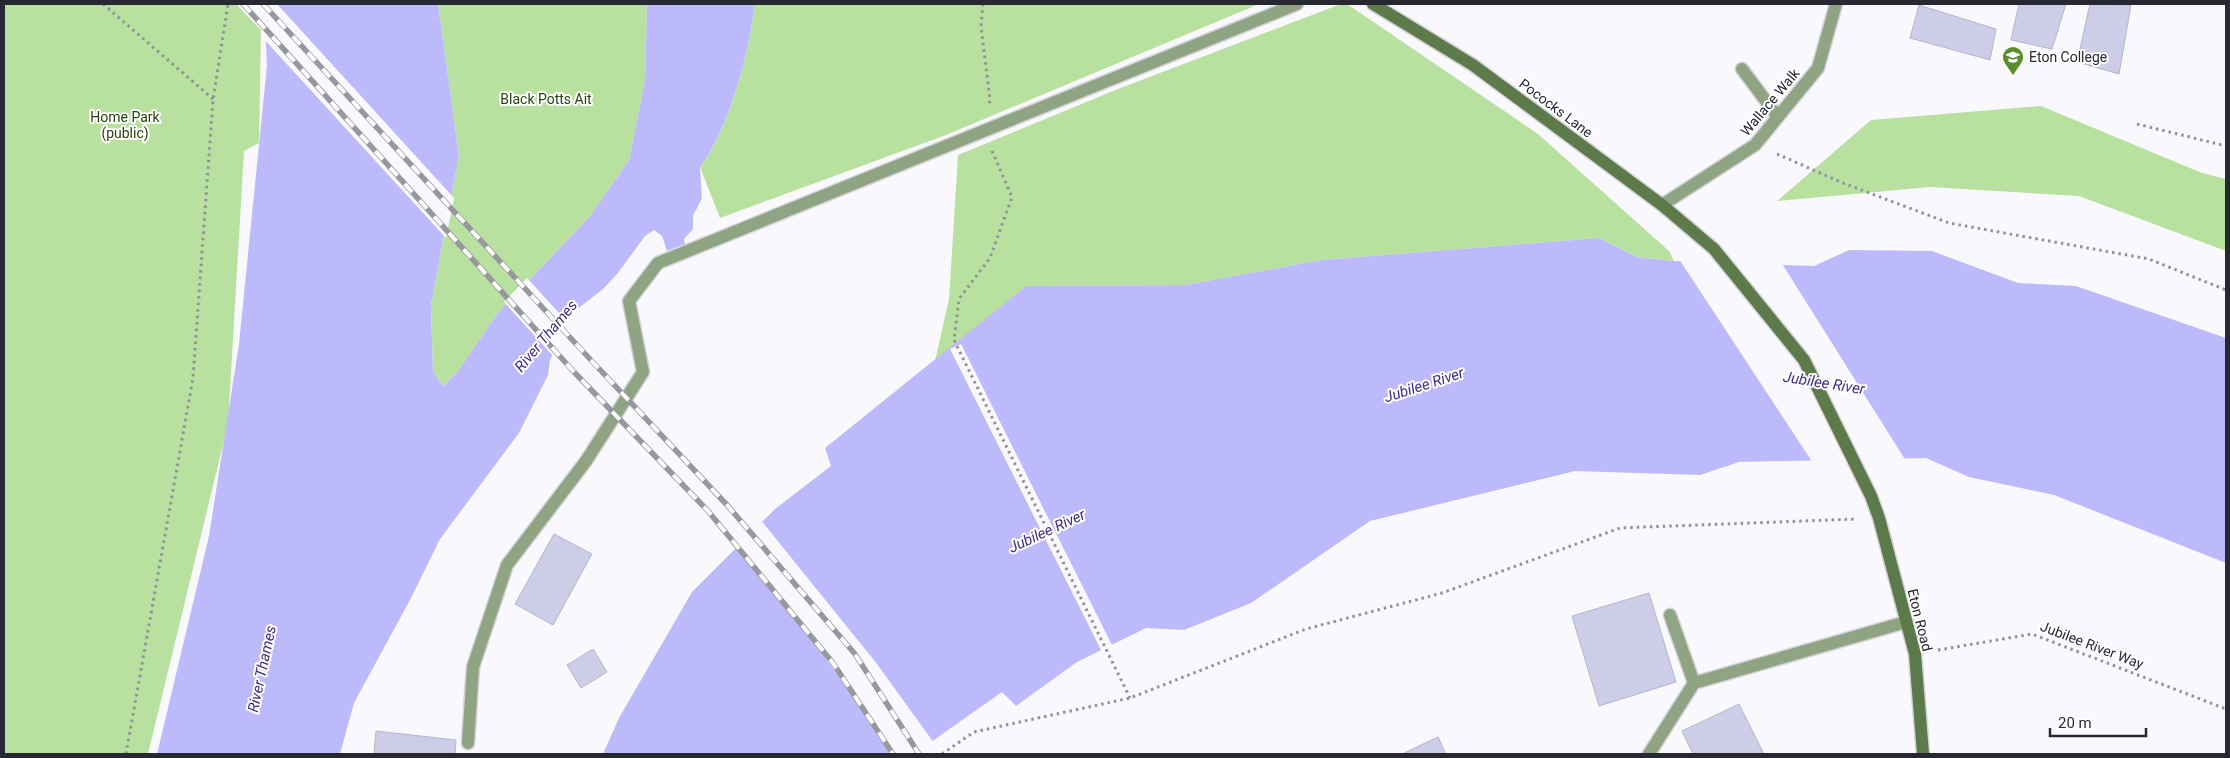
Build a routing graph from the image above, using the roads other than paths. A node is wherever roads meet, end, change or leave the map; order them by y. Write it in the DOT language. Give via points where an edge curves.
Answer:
graph roads {
  1 [pos="1297,4"];
  2 [pos="1373,4"];
  3 [pos="1836,4"];
  4 [pos="1742,69"];
  5 [pos="1778,117"];
  6 [pos="1662,205"];
  7 [pos="1871,496"];
  8 [pos="1670,616"];
  9 [pos="1906,622"];
  10 [pos="1694,683"];
  11 [pos="468,743"];
  12 [pos="1649,754"];
  13 [pos="1923,754"];
  1 -- 11 [label="street" via="658,263 629,301 643,372 586,461 507,565 473,667"];
  2 -- 6 [label="main road, Pococks Lane" via="1473,65"];
  3 -- 5 [label="street, Wallace Walk" via="1818,68"];
  4 -- 5 [label="street"];
  5 -- 6 [label="street, Wallace Walk" via="1756,145"];
  6 -- 7 [label="main road, Pococks Lane" via="1714,249 1804,360"];
  7 -- 9 [label="main road, Eton Road"];
  8 -- 10 [label="street"];
  9 -- 10 [label="street"];
  9 -- 13 [label="main road, Eton Road" via="1915,654"];
  10 -- 12 [label="street"];
}
